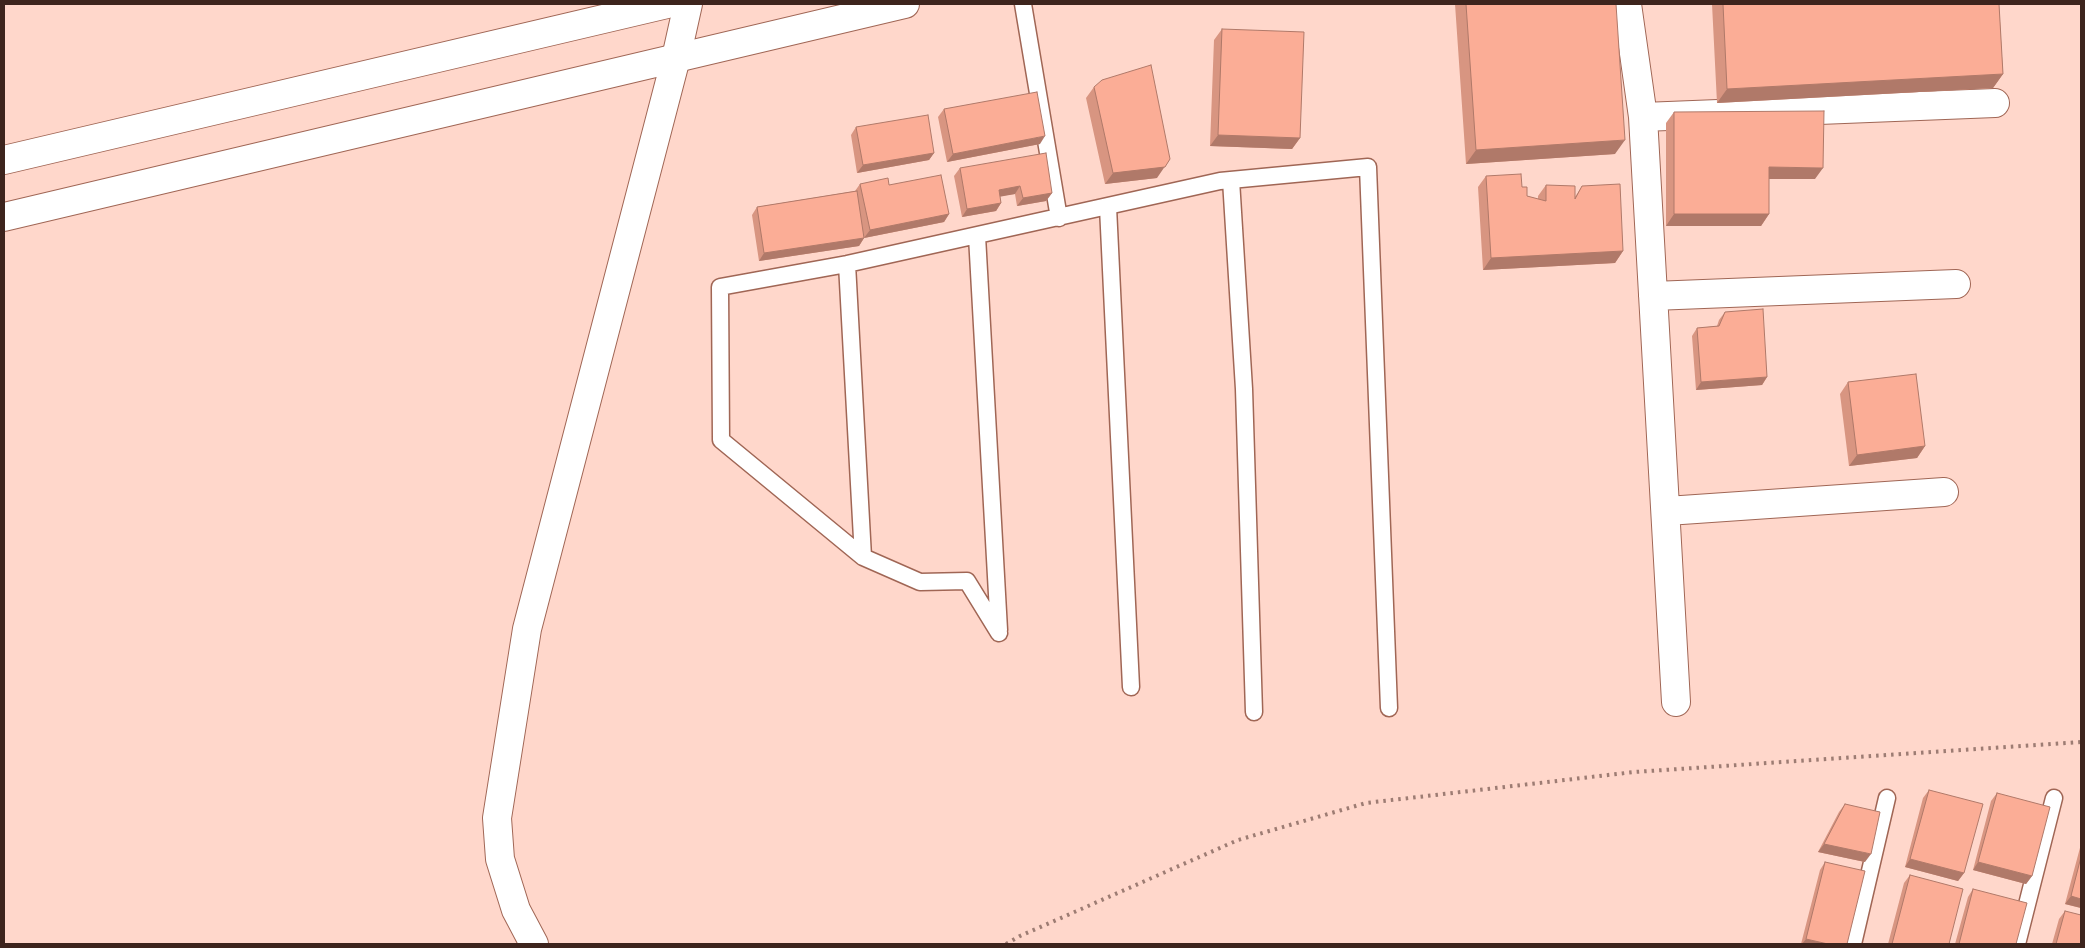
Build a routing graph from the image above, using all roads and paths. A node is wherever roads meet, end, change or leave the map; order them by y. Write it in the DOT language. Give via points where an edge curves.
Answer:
graph roads {
  1 [pos="667,4"];
  2 [pos="688,4"];
  3 [pos="904,4"];
  4 [pos="1023,4"];
  5 [pos="1627,4"];
  6 [pos="676,58"];
  7 [pos="1995,102"];
  8 [pos="1643,117"];
  9 [pos="4,160"];
  10 [pos="1231,180"];
  11 [pos="1108,207"];
  12 [pos="4,217"];
  13 [pos="1059,218"];
  14 [pos="977,236"];
  15 [pos="847,264"];
  16 [pos="1956,284"];
  17 [pos="1653,296"];
  18 [pos="1944,492"];
  19 [pos="1667,510"];
  20 [pos="863,557"];
  21 [pos="1131,686"];
  22 [pos="1676,702"];
  23 [pos="1389,708"];
  24 [pos="1254,712"];
  25 [pos="1887,798"];
  26 [pos="2054,798"];
  27 [pos="534,944"];
  28 [pos="1853,944"];
  29 [pos="2017,944"];
  1 -- 9 [label="street"];
  2 -- 6 [label="street"];
  3 -- 6 [label="street"];
  4 -- 13 [label="lane"];
  5 -- 8 [label="street"];
  6 -- 12 [label="street"];
  6 -- 27 [label="street" via="527,629 497,818 500,859 516,910"];
  7 -- 8 [label="street"];
  8 -- 17 [label="street"];
  10 -- 11 [label="lane"];
  10 -- 23 [label="lane" via="1368,167"];
  10 -- 24 [label="lane" via="1244,389"];
  11 -- 13 [label="lane"];
  11 -- 21 [label="lane"];
  13 -- 14 [label="lane"];
  14 -- 15 [label="lane"];
  14 -- 20 [label="lane" via="999,633 967,581 920,582"];
  15 -- 20 [label="lane"];
  15 -- 20 [label="lane" via="720,287 721,440"];
  16 -- 17 [label="street"];
  17 -- 19 [label="street"];
  18 -- 19 [label="street"];
  19 -- 22 [label="street"];
  25 -- 28 [label="lane"];
  26 -- 29 [label="lane"];
}
